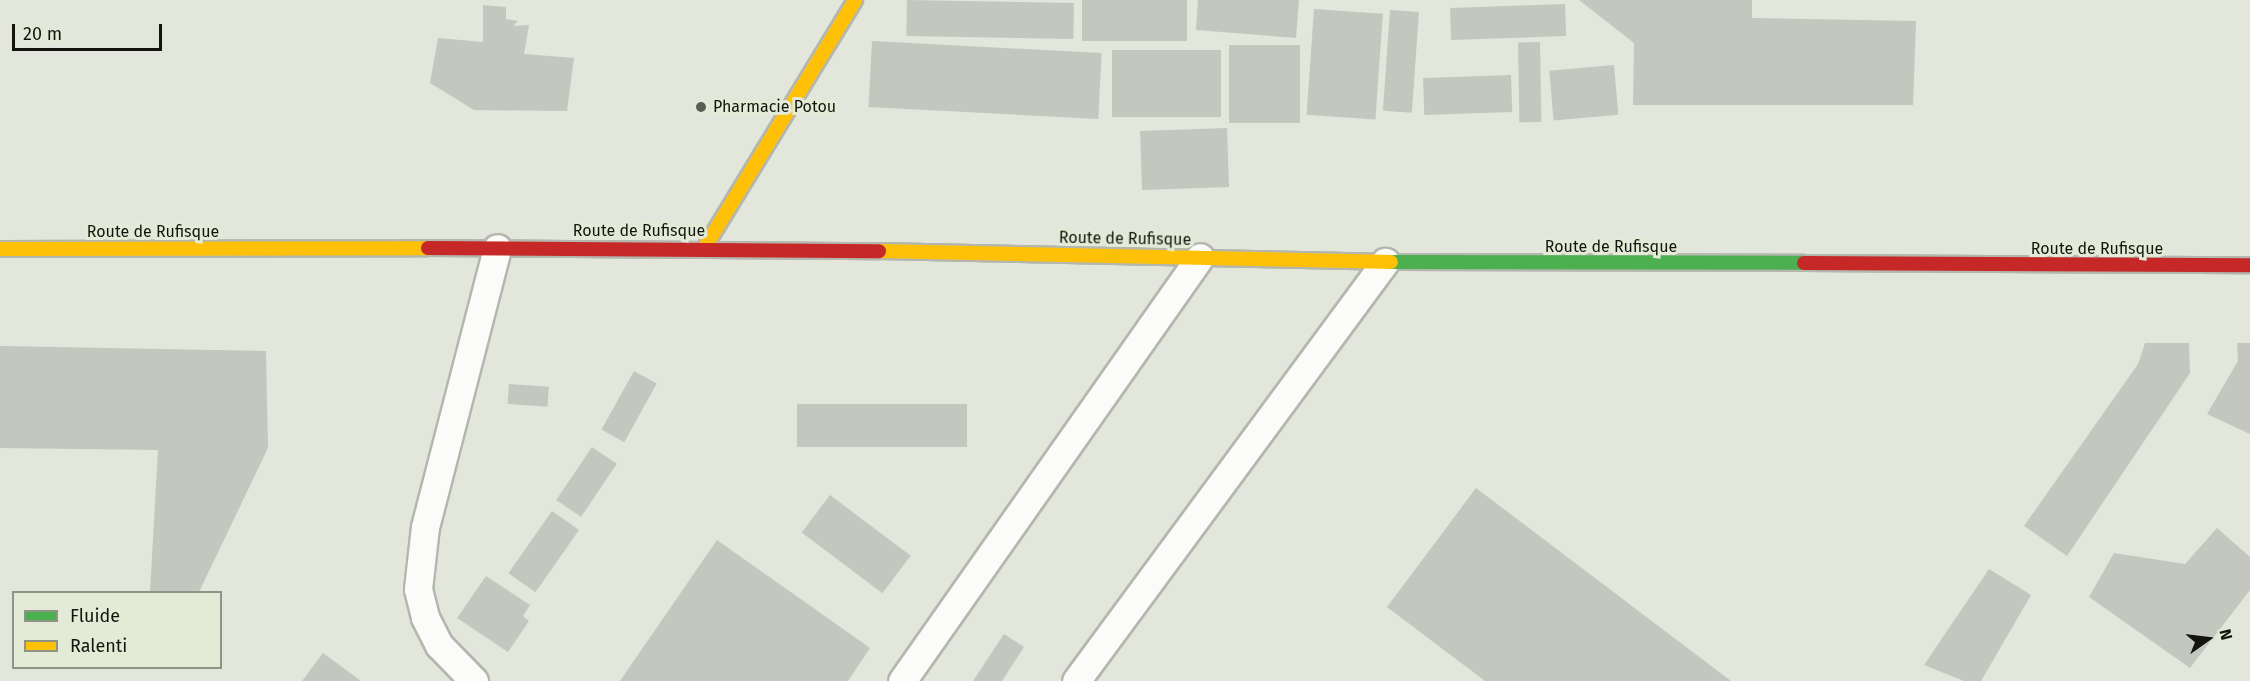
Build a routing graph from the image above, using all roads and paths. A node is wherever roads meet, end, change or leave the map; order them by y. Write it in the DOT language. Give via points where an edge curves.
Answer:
graph roads {
  1 [pos="855,0"];
  2 [pos="705,247"];
  3 [pos="497,248"];
  4 [pos="0,249"];
  5 [pos="1200,257"];
  6 [pos="1385,262"];
  7 [pos="2250,265"];
  8 [pos="474,681"];
  9 [pos="902,681"];
  10 [pos="1076,681"];
  1 -- 2 [label="main road"];
  2 -- 3 [label="main road, Route de Rufisque"];
  2 -- 5 [label="main road, Route de Rufisque"];
  3 -- 4 [label="main road, Route de Rufisque"];
  3 -- 8 [label="lane" via="425,527 418,589 425,617 439,645"];
  5 -- 6 [label="main road, Route de Rufisque"];
  5 -- 9 [label="lane"];
  6 -- 7 [label="main road, Route de Rufisque"];
  6 -- 10 [label="lane"];
}
